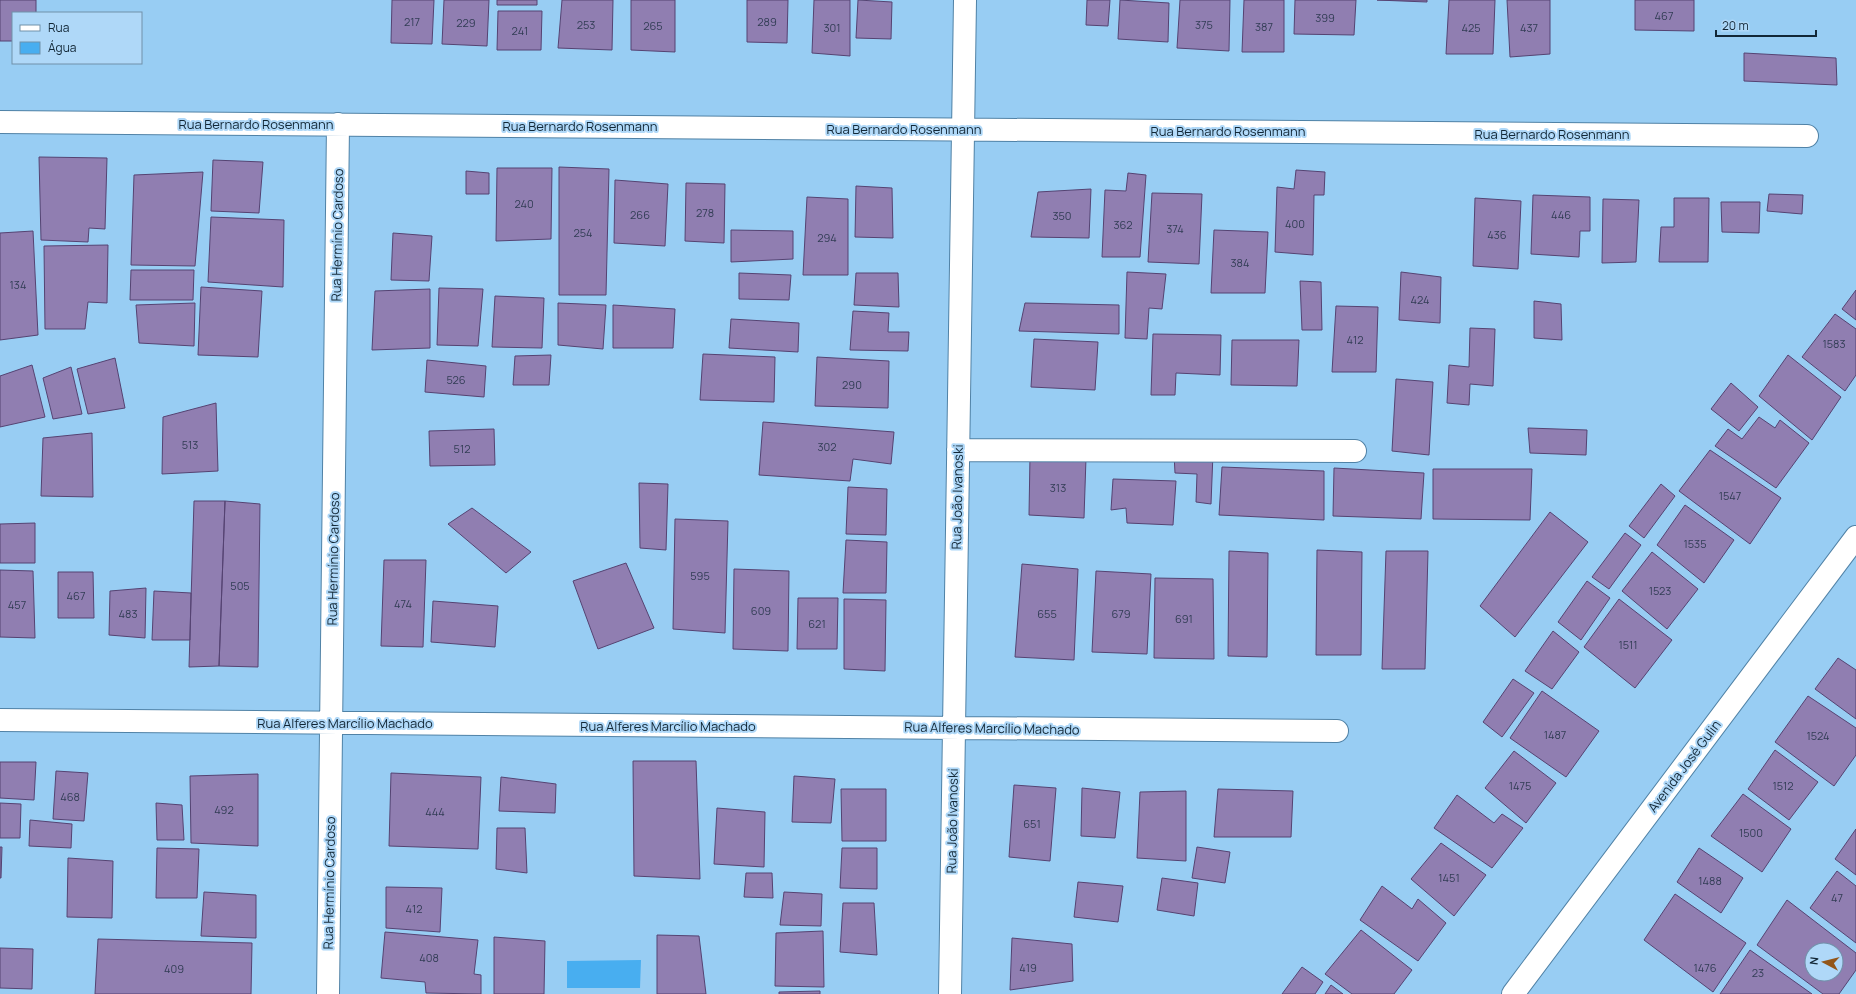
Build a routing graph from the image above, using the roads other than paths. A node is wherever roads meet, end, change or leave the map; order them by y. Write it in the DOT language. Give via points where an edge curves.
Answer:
graph roads {
  1 [pos="965,0"];
  2 [pos="0,122"];
  3 [pos="338,124"];
  4 [pos="964,129"];
  5 [pos="1807,136"];
  6 [pos="958,450"];
  7 [pos="1355,451"];
  8 [pos="1856,537"];
  9 [pos="0,720"];
  10 [pos="331,723"];
  11 [pos="954,728"];
  12 [pos="1337,732"];
  13 [pos="328,994"];
  14 [pos="950,994"];
  15 [pos="1513,994"];
  1 -- 4 [label="street, Rua João Ivanoski"];
  2 -- 3 [label="street, Rua Bernardo Rosenmann"];
  3 -- 4 [label="street, Rua Bernardo Rosenmann"];
  3 -- 10 [label="street, Rua Hermínio Cardoso"];
  4 -- 5 [label="street, Rua Bernardo Rosenmann"];
  4 -- 6 [label="street, Rua João Ivanoski"];
  6 -- 7 [label="street"];
  6 -- 11 [label="street, Rua João Ivanoski"];
  8 -- 15 [label="street, Avenida José Gulin"];
  9 -- 10 [label="street, Rua Alferes Marcílio Machado"];
  10 -- 11 [label="street, Rua Alferes Marcílio Machado"];
  10 -- 13 [label="street, Rua Hermínio Cardoso"];
  11 -- 12 [label="street, Rua Alferes Marcílio Machado"];
  11 -- 14 [label="street, Rua João Ivanoski"];
}
